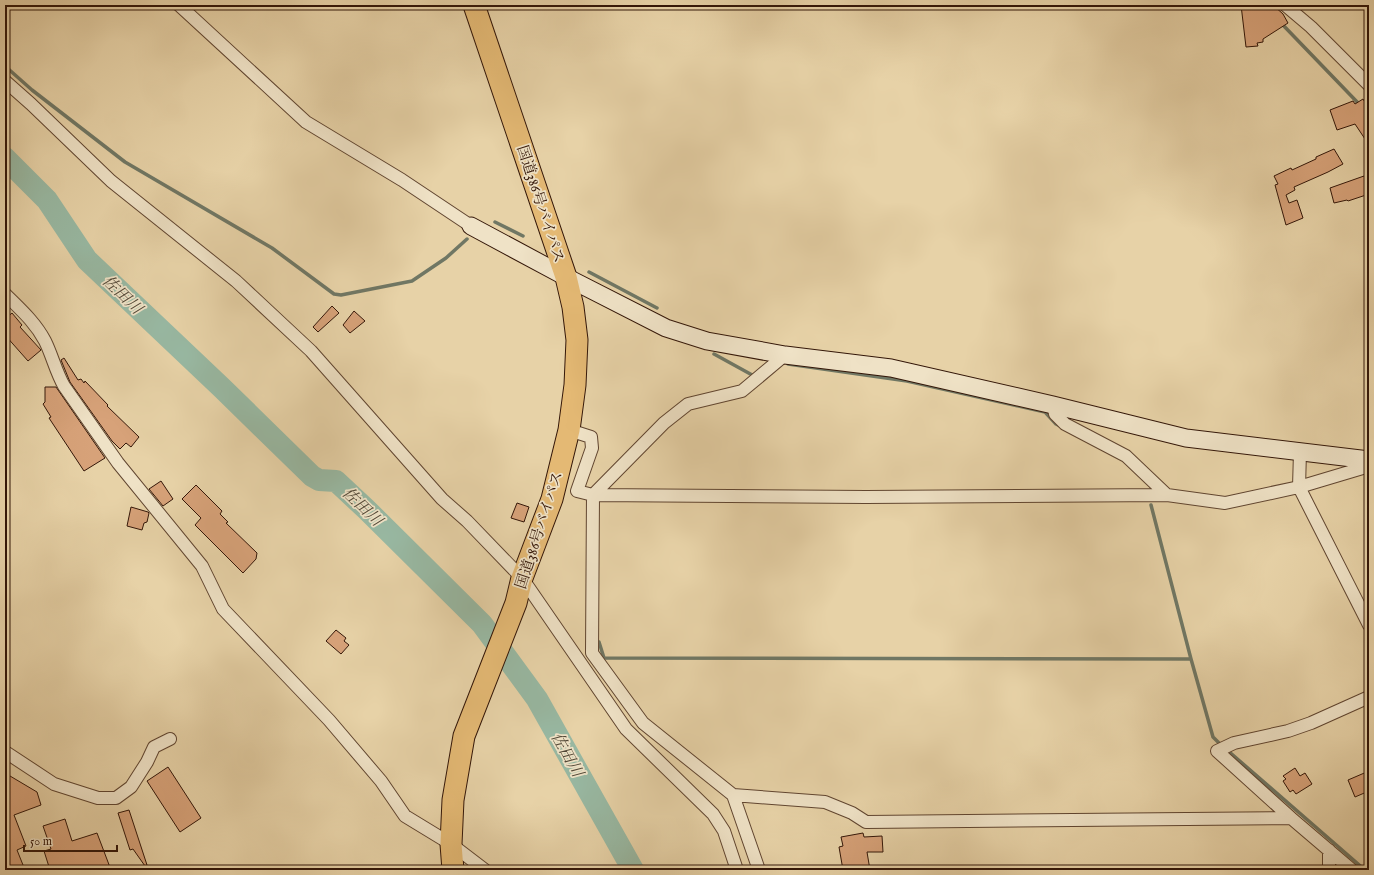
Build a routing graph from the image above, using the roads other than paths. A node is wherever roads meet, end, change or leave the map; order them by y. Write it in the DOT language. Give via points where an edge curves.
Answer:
graph roads {
  1 [pos="179,5"];
  2 [pos="474,5"];
  3 [pos="1285,5"];
  4 [pos="5,81"];
  5 [pos="1369,85"];
  6 [pos="471,226"];
  7 [pos="566,277"];
  8 [pos="5,294"];
  9 [pos="785,356"];
  10 [pos="1053,405"];
  11 [pos="569,430"];
  12 [pos="1300,452"];
  13 [pos="1369,462"];
  14 [pos="1299,487"];
  15 [pos="593,495"];
  16 [pos="1167,496"];
  17 [pos="522,578"];
  18 [pos="1369,625"];
  19 [pos="1369,697"];
  20 [pos="170,739"];
  21 [pos="5,753"];
  22 [pos="733,795"];
  23 [pos="1291,818"];
  24 [pos="451,844"];
  25 [pos="1329,850"];
  26 [pos="453,870"];
  27 [pos="484,870"];
  28 [pos="737,870"];
  29 [pos="759,870"];
  30 [pos="1329,870"];
  31 [pos="1352,870"];
  1 -- 6 [label="street" via="306,122 402,180"];
  2 -- 7 [label="highway, 国道386号バイパス"];
  3 -- 5 [label="street"];
  4 -- 17 [label="street" via="111,180 236,281 311,351 442,499"];
  6 -- 7 [label="street"];
  7 -- 9 [label="street" via="666,328 708,341"];
  7 -- 11 [label="highway, 国道386号バイパス" via="573,307 576,340"];
  8 -- 24 [label="street" via="32,321 45,341 64,386 118,463 202,566 223,609 329,720 381,781 405,816"];
  9 -- 10 [label="street" via="891,368"];
  9 -- 15 [label="street" via="742,391 688,404 664,423"];
  10 -- 12 [label="street" via="1186,438"];
  10 -- 16 [label="street" via="1055,414 1065,424 1126,456"];
  11 -- 15 [label="street" via="591,437 592,448 577,491"];
  11 -- 17 [label="highway, 国道386号バイパス" via="552,499"];
  12 -- 13 [label="street"];
  12 -- 14 [label="street"];
  13 -- 14 [label="street" via="1366,467"];
  14 -- 16 [label="street" via="1225,503"];
  14 -- 18 [label="street"];
  15 -- 16 [label="street"];
  15 -- 22 [label="street" via="592,653 643,723"];
  17 -- 24 [label="highway, 国道386号バイパス" via="516,603 464,736 453,800"];
  17 -- 28 [label="street" via="626,729 713,814 724,831"];
  19 -- 23 [label="street" via="1311,723 1232,744 1217,752"];
  20 -- 21 [label="street" via="154,747 131,787 116,798 98,798 54,784"];
  22 -- 23 [label="street" via="825,802 866,822"];
  22 -- 29 [label="street"];
  23 -- 25 [label="street"];
  24 -- 26 [label="highway, 国道386号バイパス"];
  24 -- 27 [label="street"];
  25 -- 30 [label="street"];
  25 -- 31 [label="street"];
}
